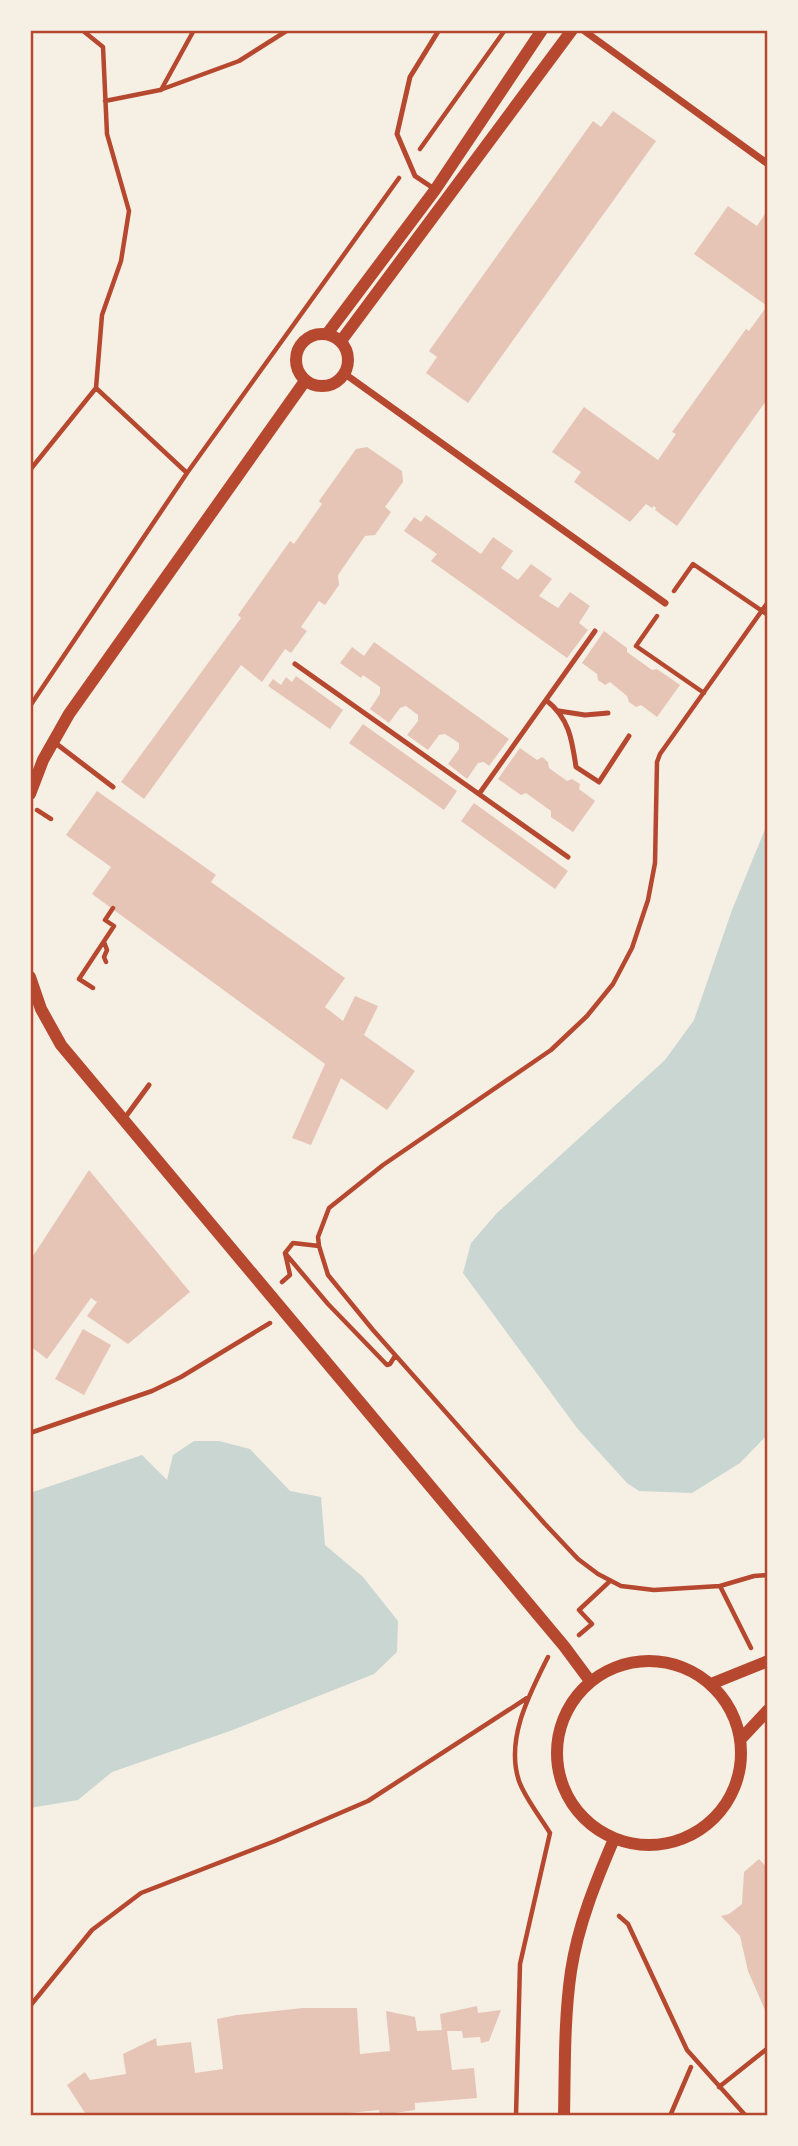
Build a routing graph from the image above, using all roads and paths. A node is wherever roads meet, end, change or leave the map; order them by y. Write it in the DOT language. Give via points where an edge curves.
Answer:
graph roads {
  1 [pos="82,30"];
  2 [pos="194,30"];
  3 [pos="288,30"];
  4 [pos="439,30"];
  5 [pos="505,30"];
  6 [pos="542,30"];
  7 [pos="572,30"];
  8 [pos="583,30"];
  9 [pos="160,90"];
  10 [pos="105,101"];
  11 [pos="414,158"];
  12 [pos="768,164"];
  13 [pos="401,175"];
  14 [pos="435,190"];
  15 [pos="327,334"];
  16 [pos="341,341"];
  17 [pos="345,374"];
  18 [pos="305,381"];
  19 [pos="96,388"];
  20 [pos="30,470"];
  21 [pos="187,473"];
  22 [pos="768,602"];
  23 [pos="666,603"];
  24 [pos="762,611"];
  25 [pos="768,615"];
  26 [pos="595,631"];
  27 [pos="295,664"];
  28 [pos="704,693"];
  29 [pos="546,700"];
  30 [pos="30,706"];
  31 [pos="559,711"];
  32 [pos="608,713"];
  33 [pos="629,736"];
  34 [pos="54,742"];
  35 [pos="113,787"];
  36 [pos="30,794"];
  37 [pos="478,794"];
  38 [pos="39,811"];
  39 [pos="51,819"];
  40 [pos="568,857"];
  41 [pos="113,908"];
  42 [pos="104,942"];
  43 [pos="106,962"];
  44 [pos="30,977"];
  45 [pos="93,988"];
  46 [pos="149,1085"];
  47 [pos="123,1120"];
  48 [pos="319,1246"];
  49 [pos="285,1253"];
  50 [pos="281,1282"];
  51 [pos="268,1325"];
  52 [pos="396,1356"];
  53 [pos="30,1433"];
  54 [pos="768,1576"];
  55 [pos="610,1582"];
  56 [pos="720,1586"];
  57 [pos="576,1638"];
  58 [pos="747,1643"];
  59 [pos="549,1656"];
  60 [pos="768,1661"];
  61 [pos="590,1681"];
  62 [pos="711,1684"];
  63 [pos="527,1698"];
  64 [pos="768,1710"];
  65 [pos="740,1740"];
  66 [pos="614,1839"];
  67 [pos="619,1916"];
  68 [pos="30,2006"];
  69 [pos="768,2049"];
  70 [pos="691,2067"];
  71 [pos="719,2087"];
  72 [pos="516,2116"];
  73 [pos="564,2116"];
  74 [pos="670,2116"];
  75 [pos="746,2116"];
  1 -- 10 [label="path" via="103,47"];
  2 -- 9 [label="path"];
  3 -- 9 [label="path" via="239,61"];
  4 -- 14 [label="lane" via="410,77 397,134 415,176"];
  5 -- 11 [label="path"];
  6 -- 14 [label="street"];
  7 -- 16 [label="street"];
  8 -- 12 [label="street"];
  9 -- 10 [label="path"];
  10 -- 19 [label="path" via="107,134 129,211 121,261 102,315"];
  13 -- 21 [label="path"];
  14 -- 15 [label="street"];
  15 -- 16 [label="street"];
  15 -- 18 [label="street" via="308,337 297,351 296,367"];
  16 -- 17 [label="street" via="348,356"];
  17 -- 18 [label="street" via="323,386"];
  17 -- 23 [label="street"];
  18 -- 34 [label="street" via="69,714"];
  19 -- 20 [label="path"];
  19 -- 21 [label="path"];
  21 -- 30 [label="path"];
  22 -- 24 [label="path"];
  23 -- 24 [label="path" via="693,564"];
  23 -- 28 [label="path" via="636,646"];
  24 -- 25 [label="path"];
  24 -- 28 [label="path"];
  26 -- 29 [label="lane"];
  27 -- 37 [label="lane"];
  28 -- 48 [label="path" via="657,762 656,842 648,900 632,948 613,984 551,1050 383,1165 329,1208"];
  29 -- 31 [label="lane"];
  29 -- 37 [label="lane"];
  31 -- 32 [label="lane"];
  31 -- 33 [label="lane" via="573,745 576,767 598,782"];
  34 -- 35 [label="lane"];
  34 -- 36 [label="street"];
  37 -- 40 [label="lane"];
  38 -- 39 [label="path"];
  41 -- 42 [label="path" via="105,920 114,926"];
  42 -- 43 [label="path"];
  42 -- 45 [label="path" via="79,979"];
  44 -- 47 [label="street" via="61,1045"];
  46 -- 47 [label="lane"];
  47 -- 61 [label="street"];
  48 -- 49 [label="path" via="293,1243"];
  48 -- 52 [label="path" via="328,1276"];
  49 -- 50 [label="path" via="290,1275"];
  49 -- 52 [label="path" via="387,1365"];
  51 -- 53 [label="path" via="152,1391"];
  52 -- 55 [label="path" via="578,1559"];
  54 -- 56 [label="path"];
  55 -- 56 [label="path" via="654,1590"];
  55 -- 57 [label="path" via="579,1610 592,1624"];
  56 -- 58 [label="path"];
  59 -- 63 [label="path"];
  60 -- 62 [label="street"];
  61 -- 62 [label="street" via="618,1665 651,1660 683,1667"];
  61 -- 66 [label="street" via="569,1705 558,1735 557,1767 567,1797 587,1822"];
  62 -- 65 [label="street" via="730,1709"];
  63 -- 68 [label="path" via="368,1801 141,1893 92,1930"];
  63 -- 72 [label="path" via="515,1746 519,1782 550,1833 520,1964"];
  64 -- 65 [label="street"];
  65 -- 66 [label="street" via="738,1778 720,1812 690,1836 652,1845"];
  66 -- 73 [label="street" via="590,1896 571,1970"];
  67 -- 71 [label="path" via="628,1924 687,2050"];
  69 -- 71 [label="path"];
  70 -- 74 [label="path"];
  71 -- 75 [label="path"];
}
